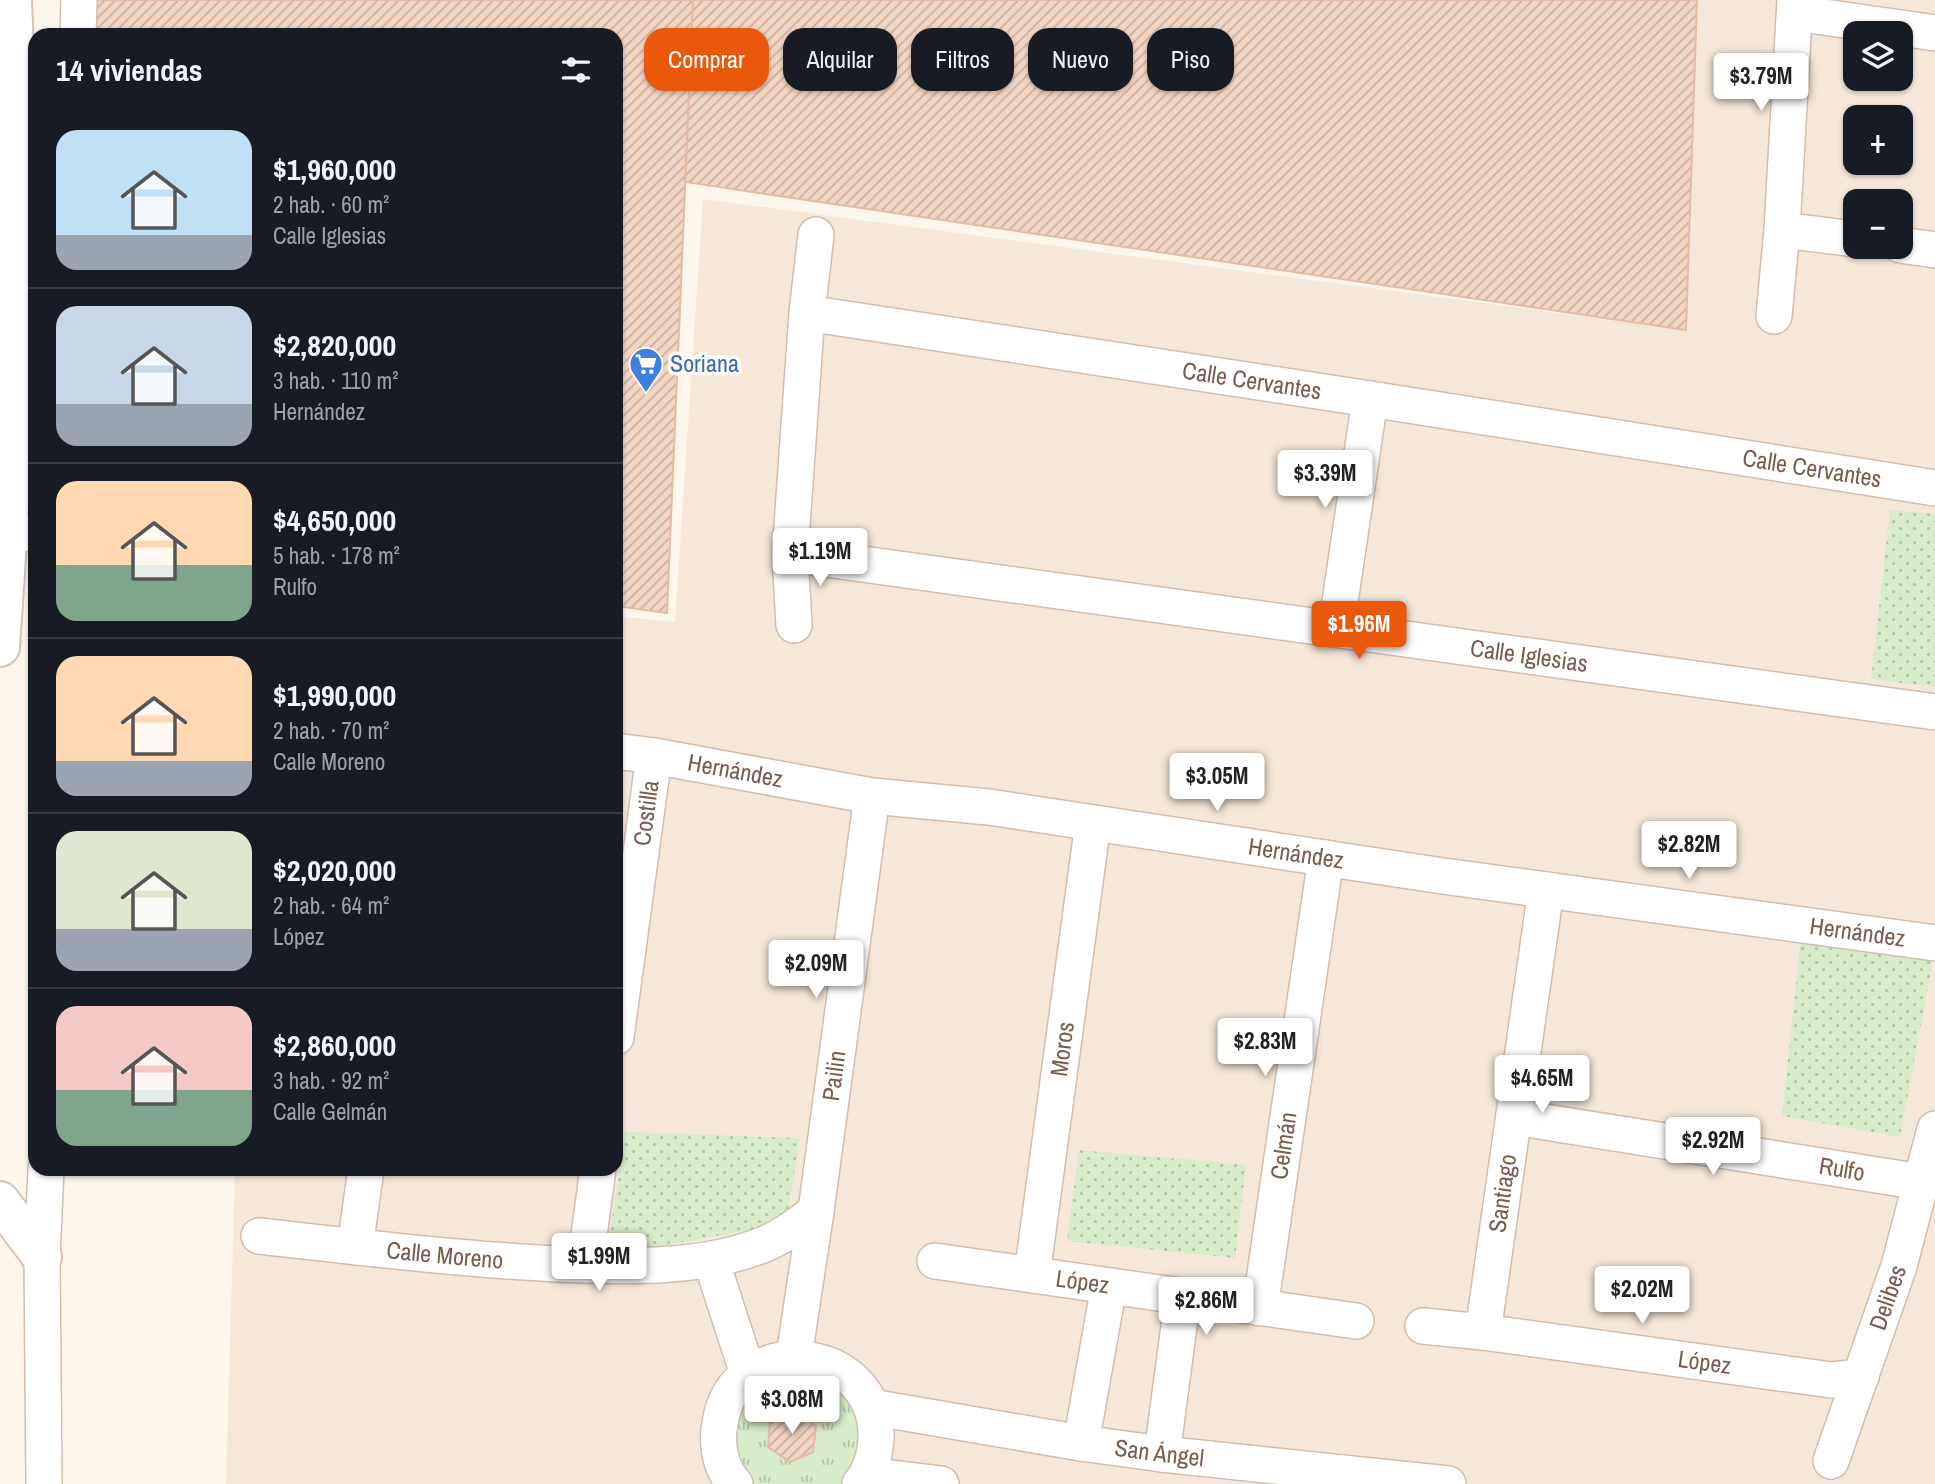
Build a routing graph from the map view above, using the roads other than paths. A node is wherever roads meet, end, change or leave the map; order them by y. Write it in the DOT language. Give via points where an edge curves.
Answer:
graph roads {
  1 [pos="12,0"];
  2 [pos="79,0"];
  3 [pos="1795,7"];
  4 [pos="78,28"];
  5 [pos="1935,33"];
  6 [pos="9,159"];
  7 [pos="1782,230"];
  8 [pos="816,235"];
  9 [pos="1843,238"];
  10 [pos="1913,247"];
  11 [pos="1935,250"];
  12 [pos="807,313"];
  13 [pos="1774,316"];
  14 [pos="8,350"];
  15 [pos="1370,399"];
  16 [pos="1935,488"];
  17 [pos="22,534"];
  18 [pos="790,554"];
  19 [pos="794,625"];
  20 [pos="1336,629"];
  21 [pos="0,647"];
  22 [pos="1935,712"];
  23 [pos="623,752"];
  24 [pos="654,756"];
  25 [pos="872,796"];
  26 [pos="1093,823"];
  27 [pos="1326,858"];
  28 [pos="1546,890"];
  29 [pos="1935,943"];
  30 [pos="623,985"];
  31 [pos="1514,1117"];
  32 [pos="1935,1129"];
  33 [pos="46,1176"];
  34 [pos="365,1176"];
  35 [pos="597,1176"];
  36 [pos="1921,1182"];
  37 [pos="0,1201"];
  38 [pos="817,1211"];
  39 [pos="259,1236"];
  40 [pos="355,1247"];
  41 [pos="42,1257"];
  42 [pos="711,1259"];
  43 [pos="935,1261"];
  44 [pos="586,1265"];
  45 [pos="1032,1275"];
  46 [pos="1109,1286"];
  47 [pos="1183,1296"];
  48 [pos="1260,1308"];
  49 [pos="1356,1321"];
  50 [pos="1423,1326"];
  51 [pos="1483,1332"];
  52 [pos="794,1357"];
  53 [pos="748,1374"];
  54 [pos="1861,1377"];
  55 [pos="871,1407"];
  56 [pos="1081,1443"];
  57 [pos="1162,1454"];
  58 [pos="1831,1461"];
  59 [pos="864,1480"];
  60 [pos="44,1484"];
  61 [pos="735,1484"];
  62 [pos="941,1484"];
  63 [pos="1448,1484"];
  1 -- 6 [label="main road"];
  2 -- 4 [label="street"];
  3 -- 5 [label="street"];
  3 -- 7 [label="street"];
  6 -- 14 [label="main road"];
  7 -- 9 [label="street"];
  7 -- 13 [label="street"];
  8 -- 12 [label="street"];
  10 -- 11 [label="street"];
  12 -- 15 [label="street, Calle Cervantes"];
  12 -- 18 [label="street"];
  14 -- 17 [label="main road"];
  15 -- 16 [label="street, Calle Cervantes"];
  15 -- 20 [label="street"];
  17 -- 21 [label="main road"];
  18 -- 19 [label="street"];
  18 -- 20 [label="street, Calle Iglesias"];
  20 -- 22 [label="street, Calle Iglesias"];
  23 -- 24 [label="street, Hernández"];
  24 -- 25 [label="street, Hernández"];
  24 -- 30 [label="street, Costilla"];
  25 -- 26 [label="street, Hernández"];
  25 -- 38 [label="street, Pailin"];
  26 -- 27 [label="street, Hernández"];
  26 -- 45 [label="street, Moros"];
  27 -- 28 [label="street, Hernández"];
  27 -- 48 [label="street, Celmán"];
  28 -- 29 [label="street, Hernández"];
  28 -- 31 [label="street, Santiago"];
  31 -- 36 [label="street, Rulfo"];
  31 -- 51 [label="street, Santiago"];
  32 -- 36 [label="street, Delibes"];
  33 -- 41 [label="street"];
  34 -- 40 [label="street"];
  35 -- 44 [label="street"];
  36 -- 54 [label="street, Delibes" via="1899,1266"];
  37 -- 41 [label="main road"];
  38 -- 42 [label="street, Calle Moreno" via="758,1247"];
  38 -- 52 [label="street, Pailin"];
  39 -- 40 [label="street, Calle Moreno"];
  40 -- 44 [label="street, Calle Moreno" via="475,1260"];
  41 -- 60 [label="street"];
  42 -- 44 [label="street, Calle Moreno" via="641,1266"];
  42 -- 53 [label="street"];
  43 -- 45 [label="street, López"];
  45 -- 46 [label="street, López"];
  46 -- 47 [label="street, López"];
  46 -- 56 [label="street"];
  47 -- 48 [label="street, López"];
  47 -- 57 [label="street"];
  48 -- 49 [label="street, López"];
  50 -- 51 [label="street, López"];
  51 -- 54 [label="street, López" via="1831,1380"];
  52 -- 53 [label="street" via="770,1362"];
  52 -- 55 [label="street" via="819,1360 841,1370"];
  53 -- 61 [label="street" via="721,1412 718,1436 721,1459"];
  54 -- 58 [label="street, Delibes"];
  55 -- 56 [label="street, San Ángel"];
  55 -- 59 [label="street" via="875,1451"];
  56 -- 57 [label="street, San Ángel"];
  57 -- 63 [label="street, San Ángel"];
  59 -- 62 [label="street"];
}
